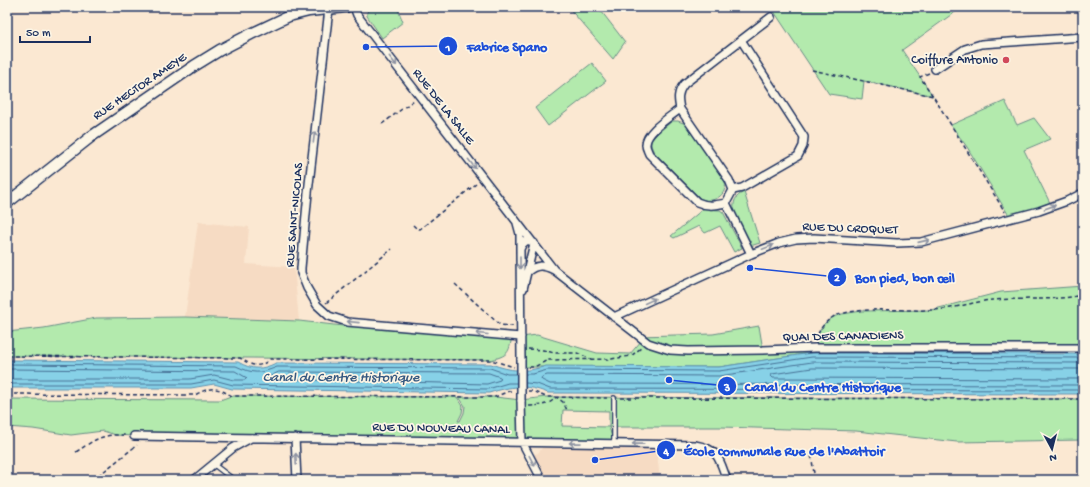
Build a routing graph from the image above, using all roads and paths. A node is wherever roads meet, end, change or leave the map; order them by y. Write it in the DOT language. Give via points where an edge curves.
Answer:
graph roads {
  1 [pos="346,7"];
  2 [pos="354,7"];
  3 [pos="323,9"];
  4 [pos="771,17"];
  5 [pos="1083,37"];
  6 [pos="741,40"];
  7 [pos="935,69"];
  8 [pos="812,70"];
  9 [pos="419,95"];
  10 [pos="933,96"];
  11 [pos="680,109"];
  12 [pos="382,124"];
  13 [pos="483,178"];
  14 [pos="732,190"];
  15 [pos="1083,194"];
  16 [pos="7,203"];
  17 [pos="726,203"];
  18 [pos="516,219"];
  19 [pos="1010,219"];
  20 [pos="413,225"];
  21 [pos="534,243"];
  22 [pos="392,249"];
  23 [pos="520,249"];
  24 [pos="750,254"];
  25 [pos="554,270"];
  26 [pos="528,272"];
  27 [pos="455,284"];
  28 [pos="1083,295"];
  29 [pos="521,297"];
  30 [pos="320,308"];
  31 [pos="614,317"];
  32 [pos="521,326"];
  33 [pos="521,337"];
  34 [pos="648,344"];
  35 [pos="815,348"];
  36 [pos="1083,348"];
  37 [pos="521,349"];
  38 [pos="7,356"];
  39 [pos="592,359"];
  40 [pos="520,364"];
  41 [pos="526,367"];
  42 [pos="517,391"];
  43 [pos="524,391"];
  44 [pos="7,394"];
  45 [pos="556,397"];
  46 [pos="614,398"];
  47 [pos="1083,399"];
  48 [pos="521,408"];
  49 [pos="567,410"];
  50 [pos="134,436"];
  51 [pos="147,436"];
  52 [pos="251,438"];
  53 [pos="296,438"];
  54 [pos="522,442"];
  55 [pos="614,444"];
  56 [pos="825,449"];
  57 [pos="76,452"];
  58 [pos="213,464"];
  59 [pos="230,476"];
  60 [pos="777,477"];
  61 [pos="197,479"];
  62 [pos="93,480"];
  63 [pos="297,480"];
  64 [pos="542,480"];
  65 [pos="726,480"];
  66 [pos="770,480"];
  67 [pos="815,480"];
  1 -- 3 [label="street, RUE HECTOR AMEYE"];
  2 -- 9 [label="street, RUE DE LA SALLE, one-way" via="357,15"];
  3 -- 16 [label="street, RUE HECTOR AMEYE" via="290,16 220,50 92,136"];
  30 -- 3 [label="street, RUE SAINT-NICOLAS, one-way" via="303,280 301,268"];
  4 -- 6 [label="street"];
  5 -- 7 [label="street" via="981,44 965,49"];
  6 -- 11 [label="street" via="684,84 679,90"];
  6 -- 14 [label="street" via="804,137 798,156 742,188"];
  7 -- 10 [label="path" via="920,77"];
  8 -- 10 [label="path"];
  9 -- 12 [label="path"];
  9 -- 13 [label="street, RUE DE LA SALLE, one-way"];
  10 -- 19 [label="path"];
  11 -- 14 [label="street" via="729,180"];
  11 -- 17 [label="street" via="650,133 645,146 649,154 697,202 711,206"];
  13 -- 18 [label="street, RUE DE LA SALLE"];
  13 -- 20 [label="path" via="420,229"];
  14 -- 17 [label="street"];
  19 -- 15 [label="street, RUE DU CROQUET, one-way" via="1052,207"];
  17 -- 24 [label="street"];
  18 -- 21 [label="street, RUE DE LA SALLE"];
  18 -- 23 [label="street, RUE DE LA SALLE"];
  24 -- 19 [label="street, RUE DU CROQUET, one-way" via="796,239 921,242"];
  21 -- 23 [label="street" via="526,241"];
  21 -- 25 [label="street"];
  21 -- 26 [label="street, RUE DE LA SALLE"];
  22 -- 30 [label="path"];
  23 -- 29 [label="street, RUE DE LA SALLE, one-way"];
  31 -- 24 [label="street, RUE DU CROQUET, one-way"];
  25 -- 26 [label="street" via="539,265"];
  25 -- 31 [label="street"];
  26 -- 29 [label="street, RUE DE LA SALLE"];
  27 -- 32 [label="path" via="500,326"];
  28 -- 35 [label="path" via="1061,299 991,300 931,310 852,312 834,317 824,324"];
  29 -- 32 [label="street, RUE DE LA SALLE"];
  33 -- 30 [label="street, RUE SAINT-NICOLAS, one-way" via="347,322 329,316"];
  31 -- 34 [label="street, QUAI DES CANADIENS"];
  32 -- 33 [label="street, RUE DE LA SALLE"];
  33 -- 37 [label="street, RUE DE LA SALLE"];
  34 -- 35 [label="street, QUAI DES CANADIENS" via="678,351"];
  34 -- 39 [label="path" via="630,356"];
  35 -- 36 [label="street, QUAI DES CANADIENS"];
  37 -- 39 [label="path" via="577,353"];
  37 -- 40 [label="street, RUE DE LA SALLE"];
  38 -- 40 [label="path" via="240,358 251,365 264,365 270,359 492,360 511,367"];
  39 -- 41 [label="path" via="548,360 534,367"];
  40 -- 48 [label="street, RUE DE LA SALLE, bridge"];
  42 -- 44 [label="path" via="509,391 495,397 232,396 219,389 206,389 195,395"];
  43 -- 45 [label="path"];
  45 -- 46 [label="path"];
  45 -- 48 [label="path" via="545,405"];
  45 -- 49 [label="path" via="563,402"];
  46 -- 47 [label="path"];
  46 -- 55 [label="lane"];
  48 -- 54 [label="street, RUE DE LA SALLE"];
  50 -- 51 [label="street, RUE DU NOUVEAU CANAL"];
  50 -- 57 [label="path" via="106,435"];
  51 -- 52 [label="street, RUE DU NOUVEAU CANAL"];
  51 -- 62 [label="path"];
  52 -- 53 [label="street, RUE DU NOUVEAU CANAL"];
  52 -- 58 [label="street"];
  53 -- 54 [label="street, RUE DU NOUVEAU CANAL"];
  63 -- 53 [label="street, one-way"];
  55 -- 54 [label="street, RUE DU NOUVEAU CANAL, one-way"];
  54 -- 64 [label="street, one-way"];
  65 -- 55 [label="street, RUE DU NOUVEAU CANAL, one-way" via="719,456 703,446"];
  56 -- 67 [label="path" via="811,454"];
  58 -- 59 [label="lane"];
  58 -- 61 [label="street"];
  60 -- 66 [label="path"];
}
